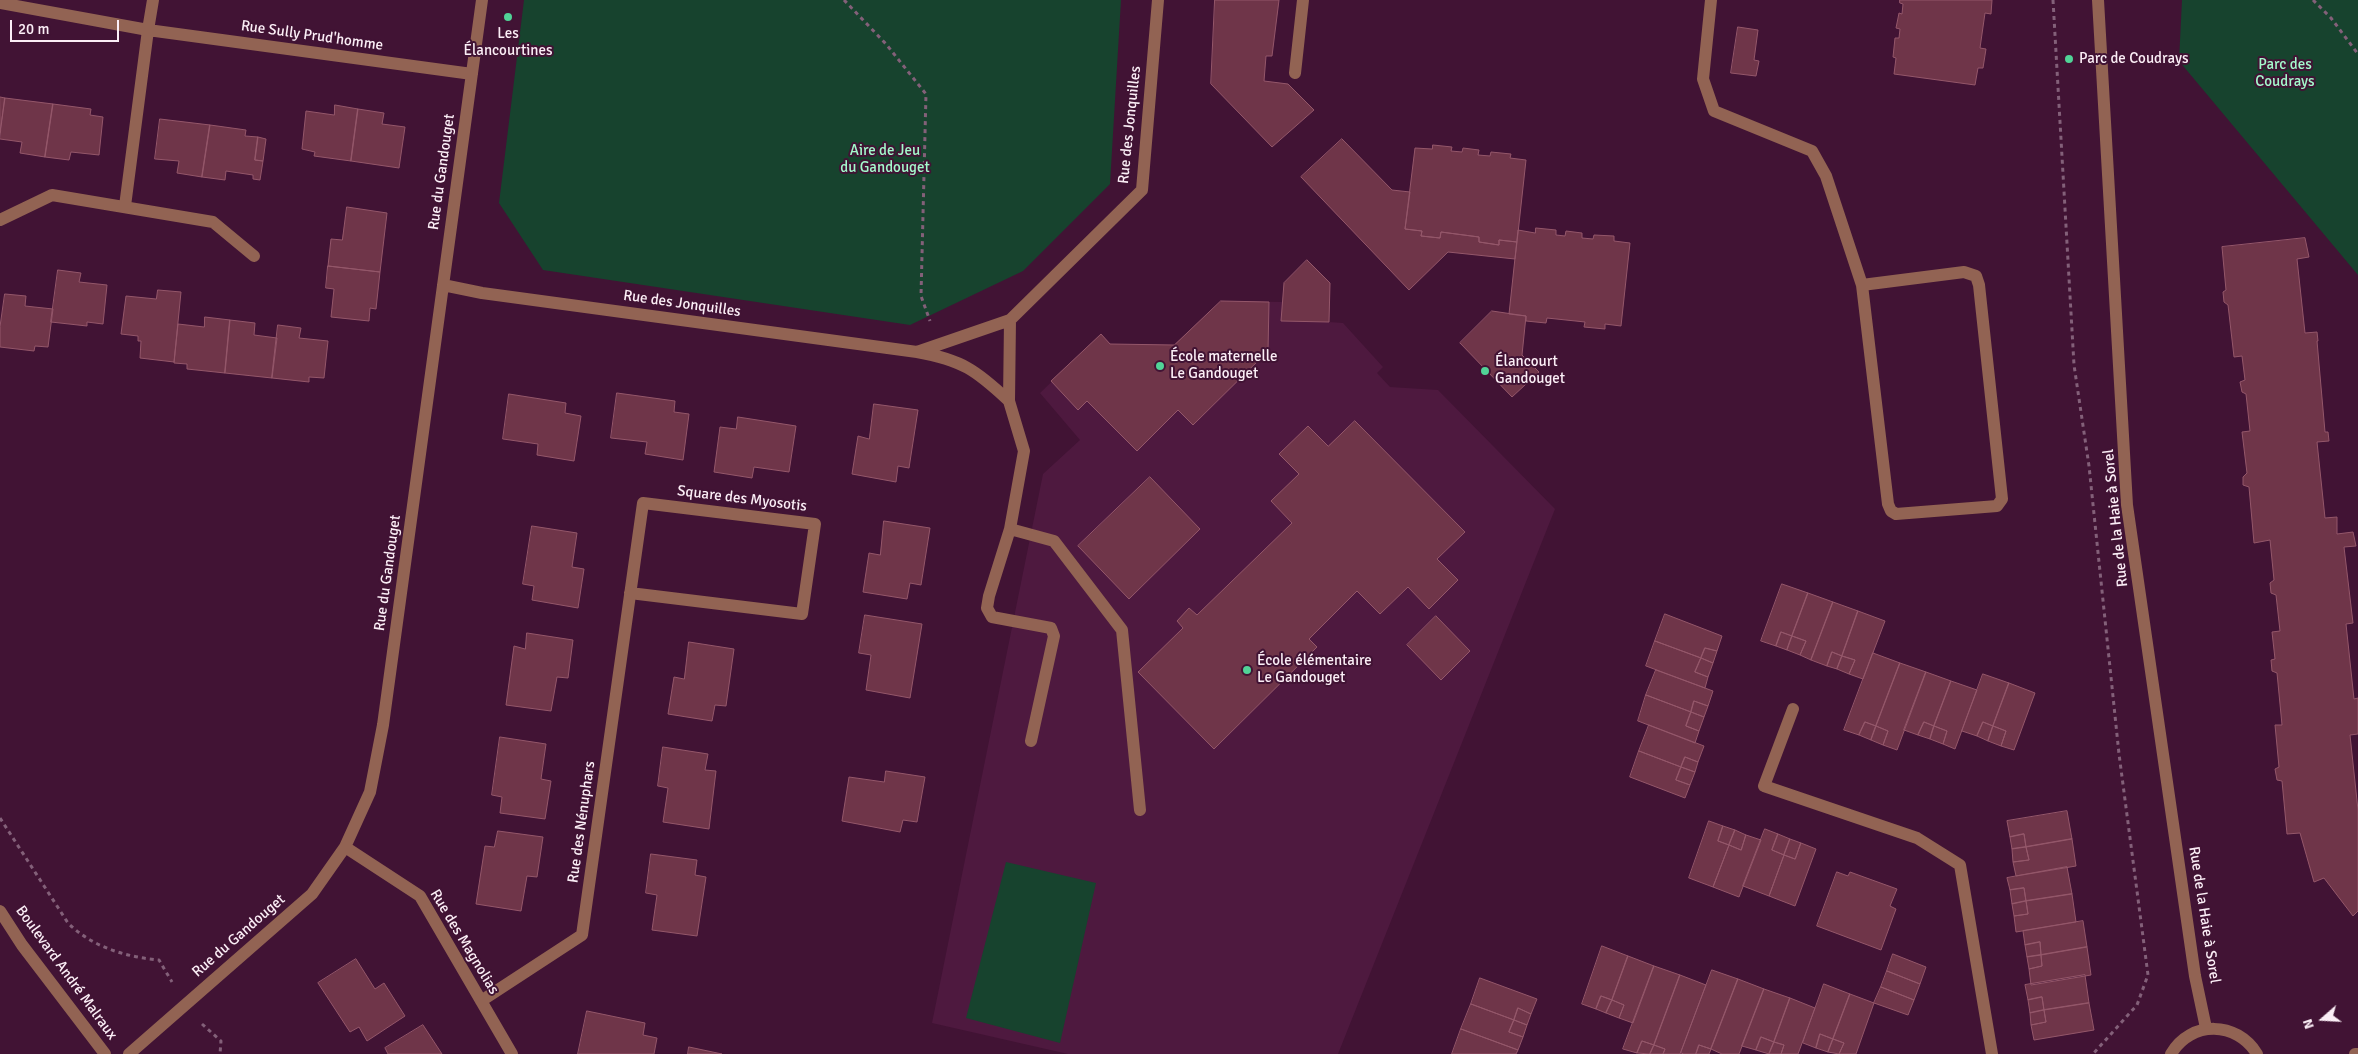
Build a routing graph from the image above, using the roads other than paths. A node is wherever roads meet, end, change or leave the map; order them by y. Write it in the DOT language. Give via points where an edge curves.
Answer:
graph roads {
  1 [pos="153,0"];
  2 [pos="482,0"];
  3 [pos="1158,0"];
  4 [pos="1303,0"];
  5 [pos="1711,0"];
  6 [pos="2098,0"];
  7 [pos="0,3"];
  8 [pos="148,30"];
  9 [pos="1296,73"];
  10 [pos="472,74"];
  11 [pos="125,206"];
  12 [pos="0,220"];
  13 [pos="254,256"];
  14 [pos="444,285"];
  15 [pos="1862,285"];
  16 [pos="1010,320"];
  17 [pos="917,352"];
  18 [pos="1009,401"];
  19 [pos="1010,528"];
  20 [pos="630,593"];
  21 [pos="1792,709"];
  22 [pos="1031,741"];
  23 [pos="1140,810"];
  24 [pos="345,847"];
  25 [pos="0,911"];
  26 [pos="481,1001"];
  27 [pos="2206,1028"];
  28 [pos="105,1054"];
  29 [pos="129,1054"];
  30 [pos="512,1054"];
  31 [pos="1992,1054"];
  32 [pos="2171,1054"];
  33 [pos="2257,1054"];
  1 -- 8 [label="street"];
  2 -- 10 [label="street, Rue du Gandouget"];
  3 -- 16 [label="street, Rue des Jonquilles" via="1142,190"];
  4 -- 9 [label="street"];
  5 -- 15 [label="street" via="1703,79 1714,111 1812,151 1826,176"];
  6 -- 27 [label="street, Rue de la Haie à Sorel" via="2128,505 2195,976"];
  7 -- 8 [label="street, Rue Sully Prud'homme"];
  8 -- 10 [label="street, Rue Sully Prud'homme"];
  8 -- 11 [label="street"];
  10 -- 14 [label="street, Rue du Gandouget"];
  11 -- 12 [label="street" via="52,195"];
  11 -- 13 [label="street" via="213,222"];
  14 -- 17 [label="street, Rue des Jonquilles" via="482,293"];
  14 -- 24 [label="street, Rue du Gandouget" via="384,725 370,792"];
  15 -- 15 [label="street" via="1891,511 1896,514 1997,506 2002,499 1976,276 1964,272"];
  16 -- 17 [label="street, Rue des Jonquilles"];
  16 -- 18 [label="street"];
  17 -- 18 [label="street, Rue des Jonquilles" via="954,359 979,373"];
  18 -- 19 [label="street" via="1024,451"];
  19 -- 22 [label="street" via="987,608 992,617 1050,628 1054,636"];
  19 -- 23 [label="street" via="1054,541 1122,630"];
  20 -- 20 [label="street, Square des Myosotis" via="643,503 814,524 802,614"];
  20 -- 26 [label="street, Rue des Nénuphars" via="582,935"];
  21 -- 31 [label="street" via="1764,786 1917,838 1960,865"];
  24 -- 26 [label="street, Rue des Magnolias" via="420,896"];
  24 -- 29 [label="street, Rue du Gandouget" via="312,894"];
  25 -- 28 [label="street, Boulevard André Malraux"];
  26 -- 30 [label="street, Rue des Magnolias"];
  27 -- 32 [label="street" via="2181,1041"];
  27 -- 33 [label="street" via="2221,1028 2235,1033 2248,1041"];
}
